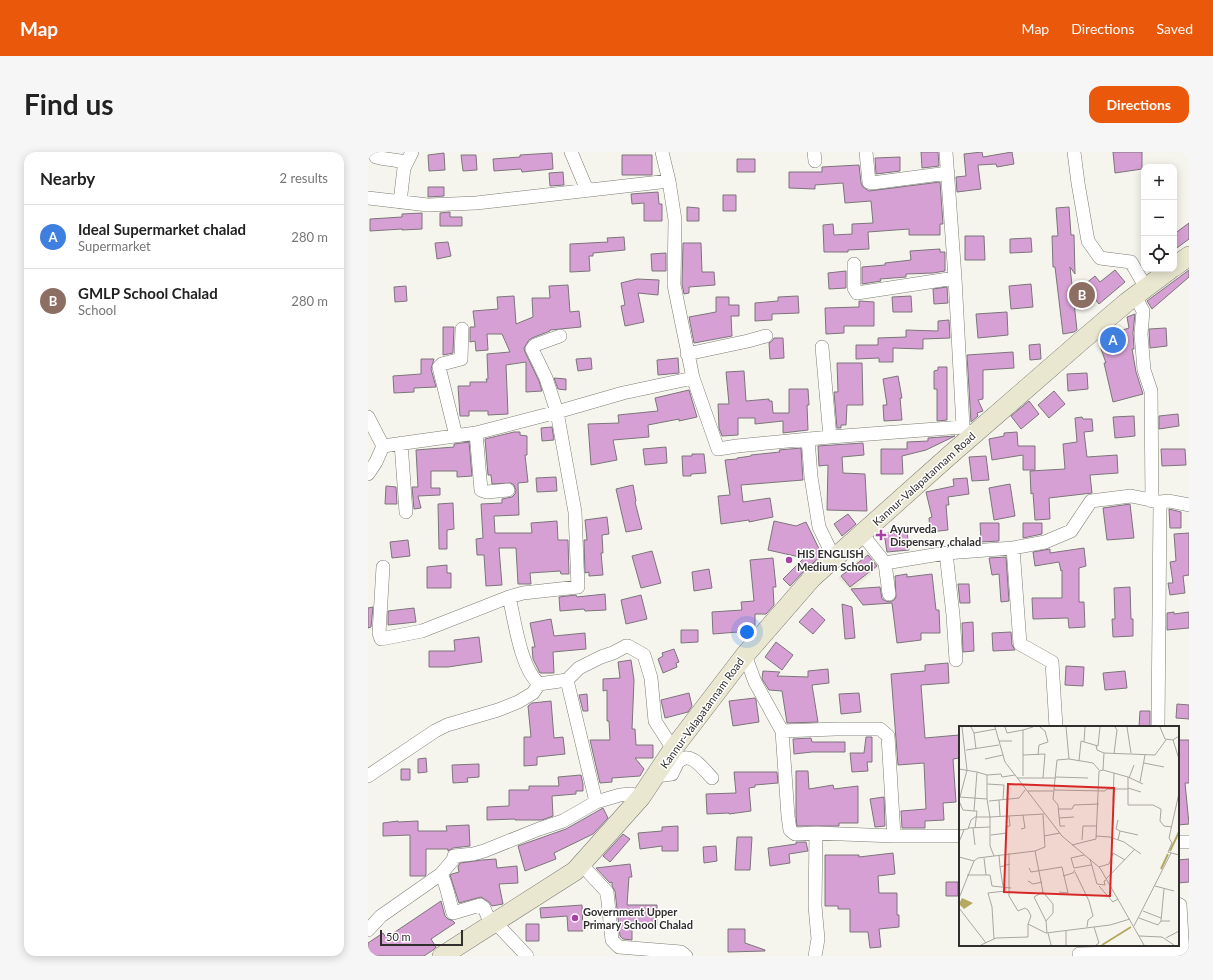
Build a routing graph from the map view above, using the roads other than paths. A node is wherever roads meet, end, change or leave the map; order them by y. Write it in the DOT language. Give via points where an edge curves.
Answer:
graph roads {
  1 [pos="375,152"];
  2 [pos="571,152"];
  3 [pos="662,152"];
  4 [pos="866,152"];
  5 [pos="946,152"];
  6 [pos="1074,152"];
  7 [pos="409,157"];
  8 [pos="948,173"];
  9 [pos="669,181"];
  10 [pos="587,190"];
  11 [pos="368,198"];
  12 [pos="400,202"];
  13 [pos="1189,256"];
  14 [pos="854,264"];
  15 [pos="1177,265"];
  16 [pos="1167,272"];
  17 [pos="955,278"];
  18 [pos="1141,292"];
  19 [pos="462,329"];
  20 [pos="560,336"];
  21 [pos="766,336"];
  22 [pos="822,347"];
  23 [pos="687,354"];
  24 [pos="693,378"];
  25 [pos="557,412"];
  26 [pos="368,417"];
  27 [pos="967,432"];
  28 [pos="476,433"];
  29 [pos="456,436"];
  30 [pos="830,437"];
  31 [pos="808,439"];
  32 [pos="402,443"];
  33 [pos="383,446"];
  34 [pos="368,474"];
  35 [pos="508,490"];
  36 [pos="1156,501"];
  37 [pos="1189,505"];
  38 [pos="406,512"];
  39 [pos="862,534"];
  40 [pos="1013,548"];
  41 [pos="946,553"];
  42 [pos="834,558"];
  43 [pos="885,563"];
  44 [pos="383,567"];
  45 [pos="889,594"];
  46 [pos="509,597"];
  47 [pos="745,655"];
  48 [pos="956,660"];
  49 [pos="567,680"];
  50 [pos="539,684"];
  51 [pos="1056,726"];
  52 [pos="1158,726"];
  53 [pos="782,730"];
  54 [pos="673,749"];
  55 [pos="368,776"];
  56 [pos="655,776"];
  57 [pos="712,778"];
  58 [pos="642,797"];
  59 [pos="596,802"];
  60 [pos="816,833"];
  61 [pos="894,836"];
  62 [pos="959,836"];
  63 [pos="581,864"];
  64 [pos="441,874"];
  65 [pos="1179,904"];
  66 [pos="493,923"];
  67 [pos="368,930"];
  68 [pos="1185,953"];
  69 [pos="1079,954"];
  70 [pos="442,956"];
  71 [pos="527,956"];
  72 [pos="686,956"];
  73 [pos="815,956"];
  1 -- 7 [label="street" via="376,157 380,158"];
  2 -- 10 [label="street"];
  3 -- 9 [label="street"];
  4 -- 8 [label="street" via="869,182 872,184"];
  5 -- 8 [label="street"];
  6 -- 18 [label="street" via="1088,241 1100,258 1131,262"];
  7 -- 12 [label="street" via="404,168"];
  8 -- 17 [label="street"];
  9 -- 10 [label="street"];
  9 -- 23 [label="street" via="675,220 674,285"];
  10 -- 12 [label="street" via="476,203 428,205"];
  11 -- 12 [label="street"];
  13 -- 15 [label="main road"];
  14 -- 17 [label="street" via="854,288 857,293"];
  16 -- 18 [label="main road, Kannur-Valapatannam Road"];
  17 -- 27 [label="street"];
  18 -- 27 [label="main road, Kannur-Valapatannam Road"];
  18 -- 36 [label="street" via="1144,370 1151,391"];
  19 -- 29 [label="street" via="461,359 442,364 440,367"];
  20 -- 25 [label="street" via="535,345 532,349 546,378"];
  21 -- 23 [label="street"];
  22 -- 30 [label="street"];
  23 -- 24 [label="street"];
  24 -- 25 [label="street" via="623,393"];
  24 -- 31 [label="street" via="718,449"];
  25 -- 28 [label="street"];
  25 -- 46 [label="street" via="575,512 578,587"];
  26 -- 33 [label="street"];
  27 -- 30 [label="street"];
  27 -- 39 [label="main road, Kannur-Valapatannam Road"];
  28 -- 29 [label="street"];
  28 -- 35 [label="street" via="481,490"];
  29 -- 32 [label="street"];
  30 -- 31 [label="street"];
  31 -- 42 [label="street" via="819,527"];
  32 -- 33 [label="street"];
  32 -- 38 [label="street"];
  33 -- 34 [label="street"];
  36 -- 37 [label="street"];
  36 -- 40 [label="street" via="1131,496 1091,501 1071,531 1045,542"];
  36 -- 52 [label="street"];
  39 -- 42 [label="main road, Kannur-Valapatannam Road"];
  39 -- 43 [label="street"];
  40 -- 41 [label="street"];
  40 -- 51 [label="street" via="1020,644 1052,662"];
  41 -- 43 [label="street"];
  41 -- 48 [label="street"];
  42 -- 47 [label="main road, Kannur-Valapatannam Road" via="812,578"];
  43 -- 45 [label="street"];
  44 -- 46 [label="street" via="379,633 381,639 422,631"];
  46 -- 50 [label="street" via="520,645 534,680"];
  47 -- 53 [label="street" via="755,682"];
  47 -- 54 [label="main road, Kannur-Valapatannam Road"];
  49 -- 50 [label="street"];
  49 -- 54 [label="street" via="579,668 626,646 644,655 651,678 655,721"];
  49 -- 59 [label="street"];
  50 -- 55 [label="street" via="533,693 518,702 435,731"];
  53 -- 60 [label="street" via="790,830 795,834"];
  53 -- 61 [label="street" via="880,729 888,736"];
  54 -- 56 [label="main road, Kannur-Valapatannam Road"];
  56 -- 57 [label="street" via="672,774 678,762 690,758"];
  56 -- 58 [label="main road, Kannur-Valapatannam Road"];
  58 -- 59 [label="street" via="620,795"];
  58 -- 63 [label="main road, Kannur-Valapatannam Road"];
  59 -- 64 [label="street" via="563,821 538,828 484,851 454,856"];
  60 -- 61 [label="street"];
  60 -- 73 [label="street" via="815,906 818,939"];
  61 -- 62 [label="street"];
  63 -- 66 [label="main road, Kannur-Valapatannam Road" via="575,871"];
  63 -- 72 [label="street" via="607,892 612,940 619,947 681,952"];
  64 -- 66 [label="street" via="453,913 480,905"];
  64 -- 67 [label="street" via="381,916"];
  65 -- 68 [label="street"];
  66 -- 70 [label="main road, Kannur-Valapatannam Road"];
  66 -- 71 [label="street"];
  68 -- 69 [label="street"];
}
